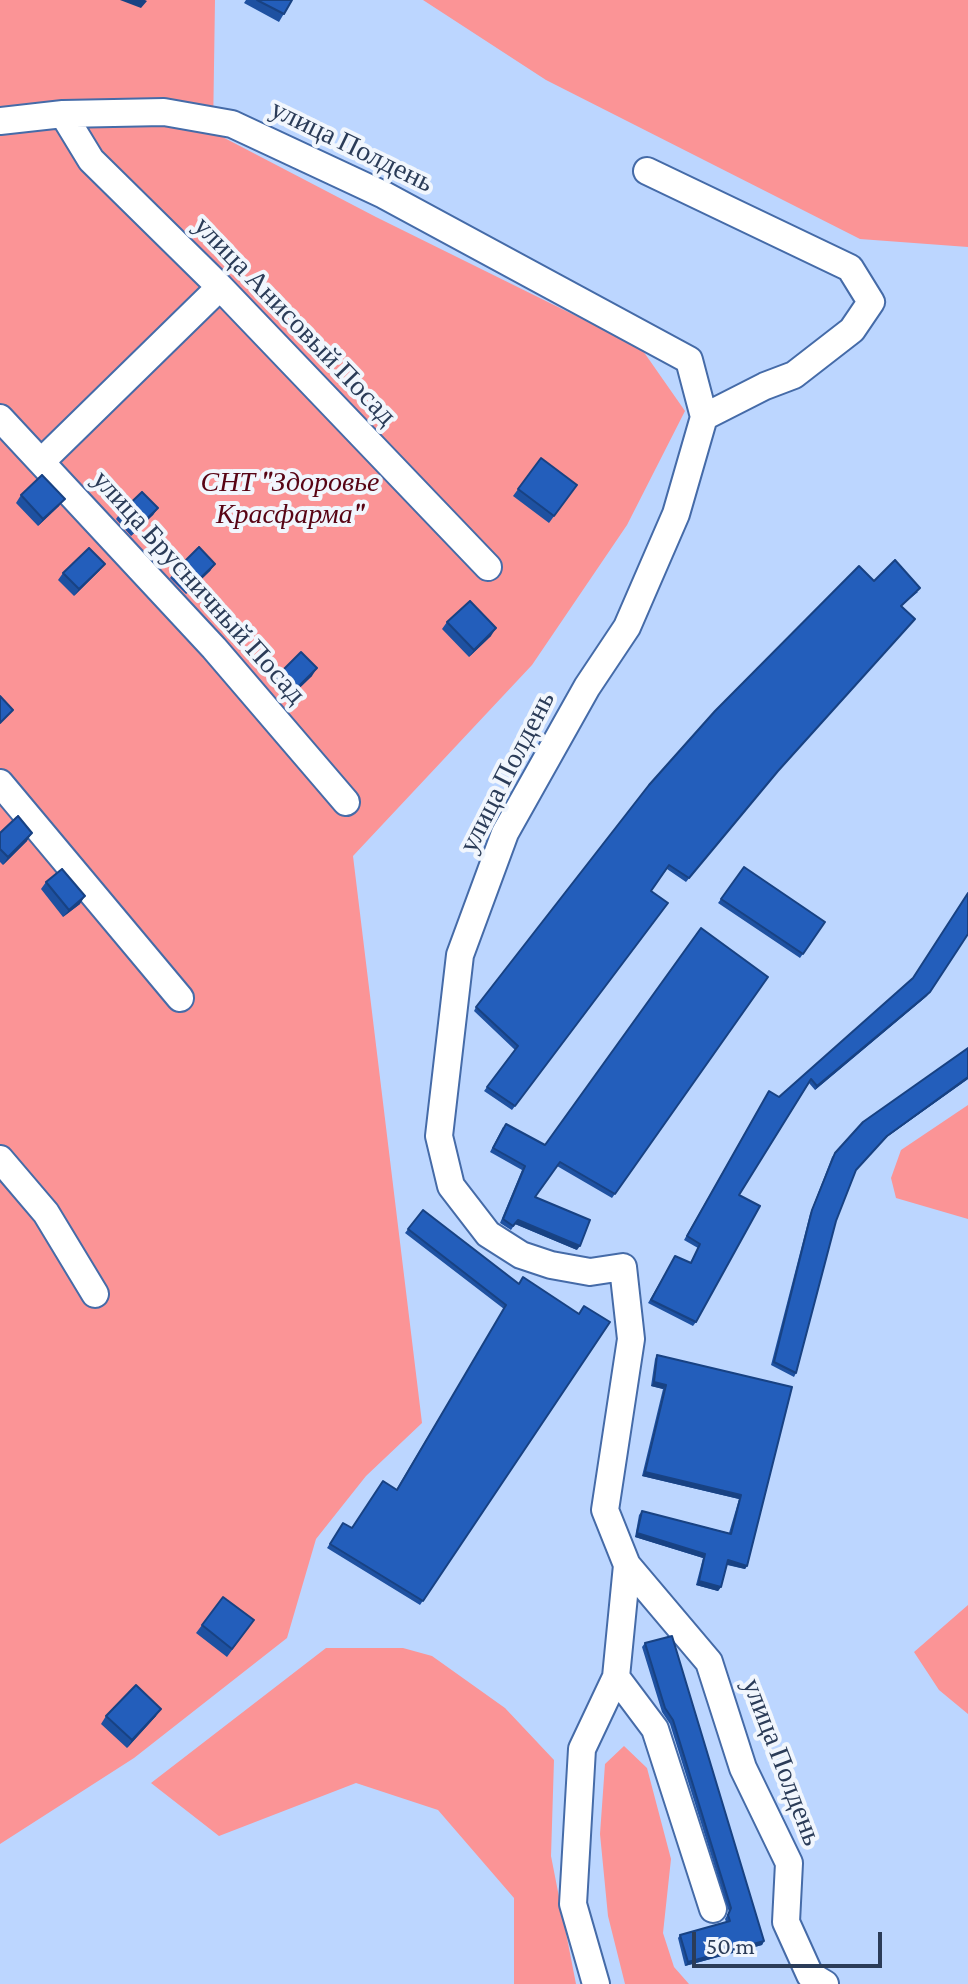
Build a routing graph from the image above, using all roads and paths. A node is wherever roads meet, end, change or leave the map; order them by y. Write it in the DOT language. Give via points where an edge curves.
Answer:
graph roads {
  1 [pos="63,114"];
  2 [pos="0,121"];
  3 [pos="647,171"];
  4 [pos="220,287"];
  5 [pos="704,417"];
  6 [pos="0,418"];
  7 [pos="42,461"];
  8 [pos="488,567"];
  9 [pos="0,783"];
  10 [pos="346,802"];
  11 [pos="180,998"];
  12 [pos="0,1159"];
  13 [pos="95,1294"];
  14 [pos="627,1565"];
  15 [pos="616,1677"];
  16 [pos="713,1909"];
  17 [pos="596,1984"];
  18 [pos="825,1984"];
  1 -- 2 [label="street, улица Полдень"];
  1 -- 4 [label="street, улица Анисовый Посад" via="91,160"];
  1 -- 5 [label="street, улица Полдень" via="164,112 232,124 384,195 689,360"];
  3 -- 5 [label="street" via="850,268 871,302 852,330 794,375"];
  4 -- 7 [label="street"];
  4 -- 8 [label="street, улица Анисовый Посад"];
  5 -- 14 [label="street, улица Полдень" via="676,514 627,627 505,833 460,955 439,1136 451,1186 488,1234 521,1255 551,1265 590,1272 623,1267 631,1339 605,1510"];
  6 -- 7 [label="street, улица Брусничный Посад"];
  7 -- 10 [label="street, улица Брусничный Посад"];
  9 -- 11 [label="street"];
  12 -- 13 [label="street" via="46,1213"];
  14 -- 15 [label="street"];
  14 -- 18 [label="street, улица Полдень" via="709,1662 743,1768 789,1863 786,1922 810,1975"];
  15 -- 16 [label="street" via="655,1729"];
  15 -- 17 [label="street" via="582,1749 573,1904"];
}
